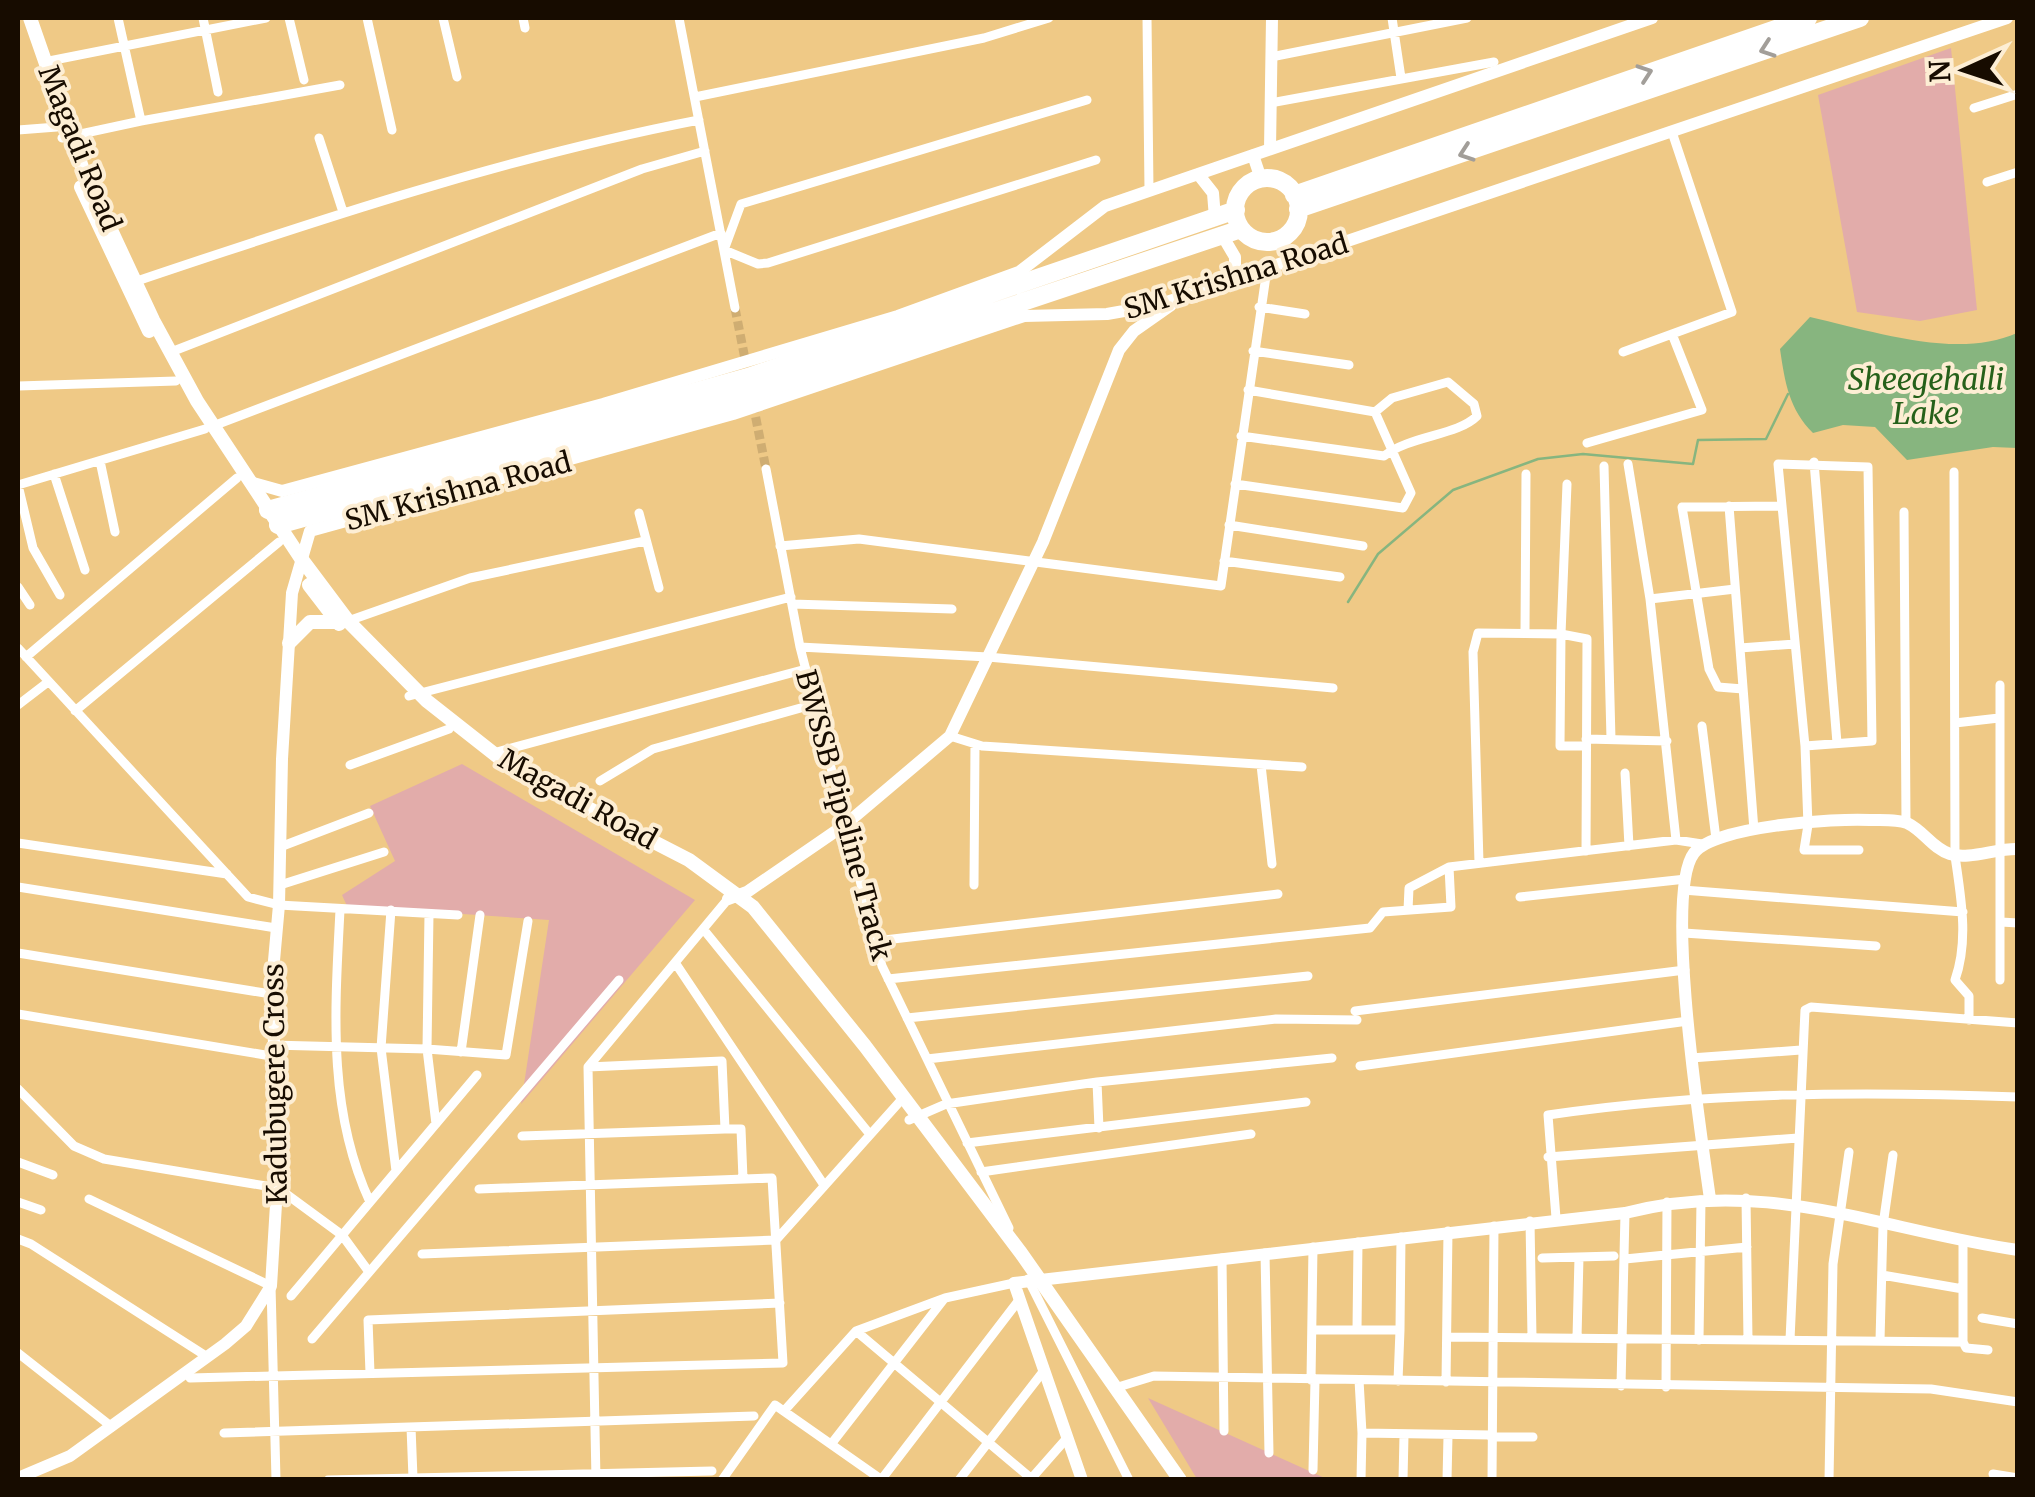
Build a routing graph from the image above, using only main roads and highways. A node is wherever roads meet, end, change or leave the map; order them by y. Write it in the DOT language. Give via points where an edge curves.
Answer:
graph roads {
  1 [pos="20,18"];
  2 [pos="30,18"];
  3 [pos="1808,18"];
  4 [pos="1860,18"];
  5 [pos="1555,112"];
  6 [pos="63,134"];
  7 [pos="1296,202"];
  8 [pos="1238,219"];
  9 [pos="209,428"];
  10 [pos="243,480"];
  11 [pos="275,526"];
  12 [pos="343,622"];
  13 [pos="289,642"];
  14 [pos="414,695"];
  15 [pos="732,898"];
  16 [pos="913,1117"];
  17 [pos="1026,1280"];
  18 [pos="1169,1480"];
  19 [pos="1180,1480"];
  1 -- 6 [label="main road, Magadi Road"];
  2 -- 6 [label="main road, Magadi Road"];
  5 -- 3 [label="highway, SM Krishna Road, one-way"];
  4 -- 5 [label="highway, SM Krishna Road, one-way"];
  5 -- 7 [label="highway, SM Krishna Road"];
  6 -- 9 [label="main road, Magadi Road"];
  6 -- 9 [label="main road, Magadi Road" via="176,381"];
  7 -- 8 [label="highway" via="1293,228 1278,240 1259,241"];
  7 -- 8 [label="highway" via="1281,182 1261,179 1245,188"];
  8 -- 11 [label="highway, SM Krishna Road" via="727,392"];
  9 -- 10 [label="main road, Magadi Road"];
  10 -- 11 [label="main road, Magadi Road"];
  10 -- 11 [label="main road, Magadi Road"];
  11 -- 12 [label="main road, Magadi Road"];
  12 -- 13 [label="main road" via="310,622"];
  12 -- 14 [label="main road, Magadi Road"];
  14 -- 15 [label="main road, Magadi Road" via="516,771 689,860"];
  14 -- 15 [label="main road, Magadi Road" via="510,776"];
  15 -- 16 [label="main road, Magadi Road"];
  16 -- 17 [label="main road, Magadi Road"];
  16 -- 17 [label="main road, Magadi Road" via="1021,1253"];
  17 -- 18 [label="main road, Magadi Road"];
  17 -- 19 [label="main road, Magadi Road"];
}
